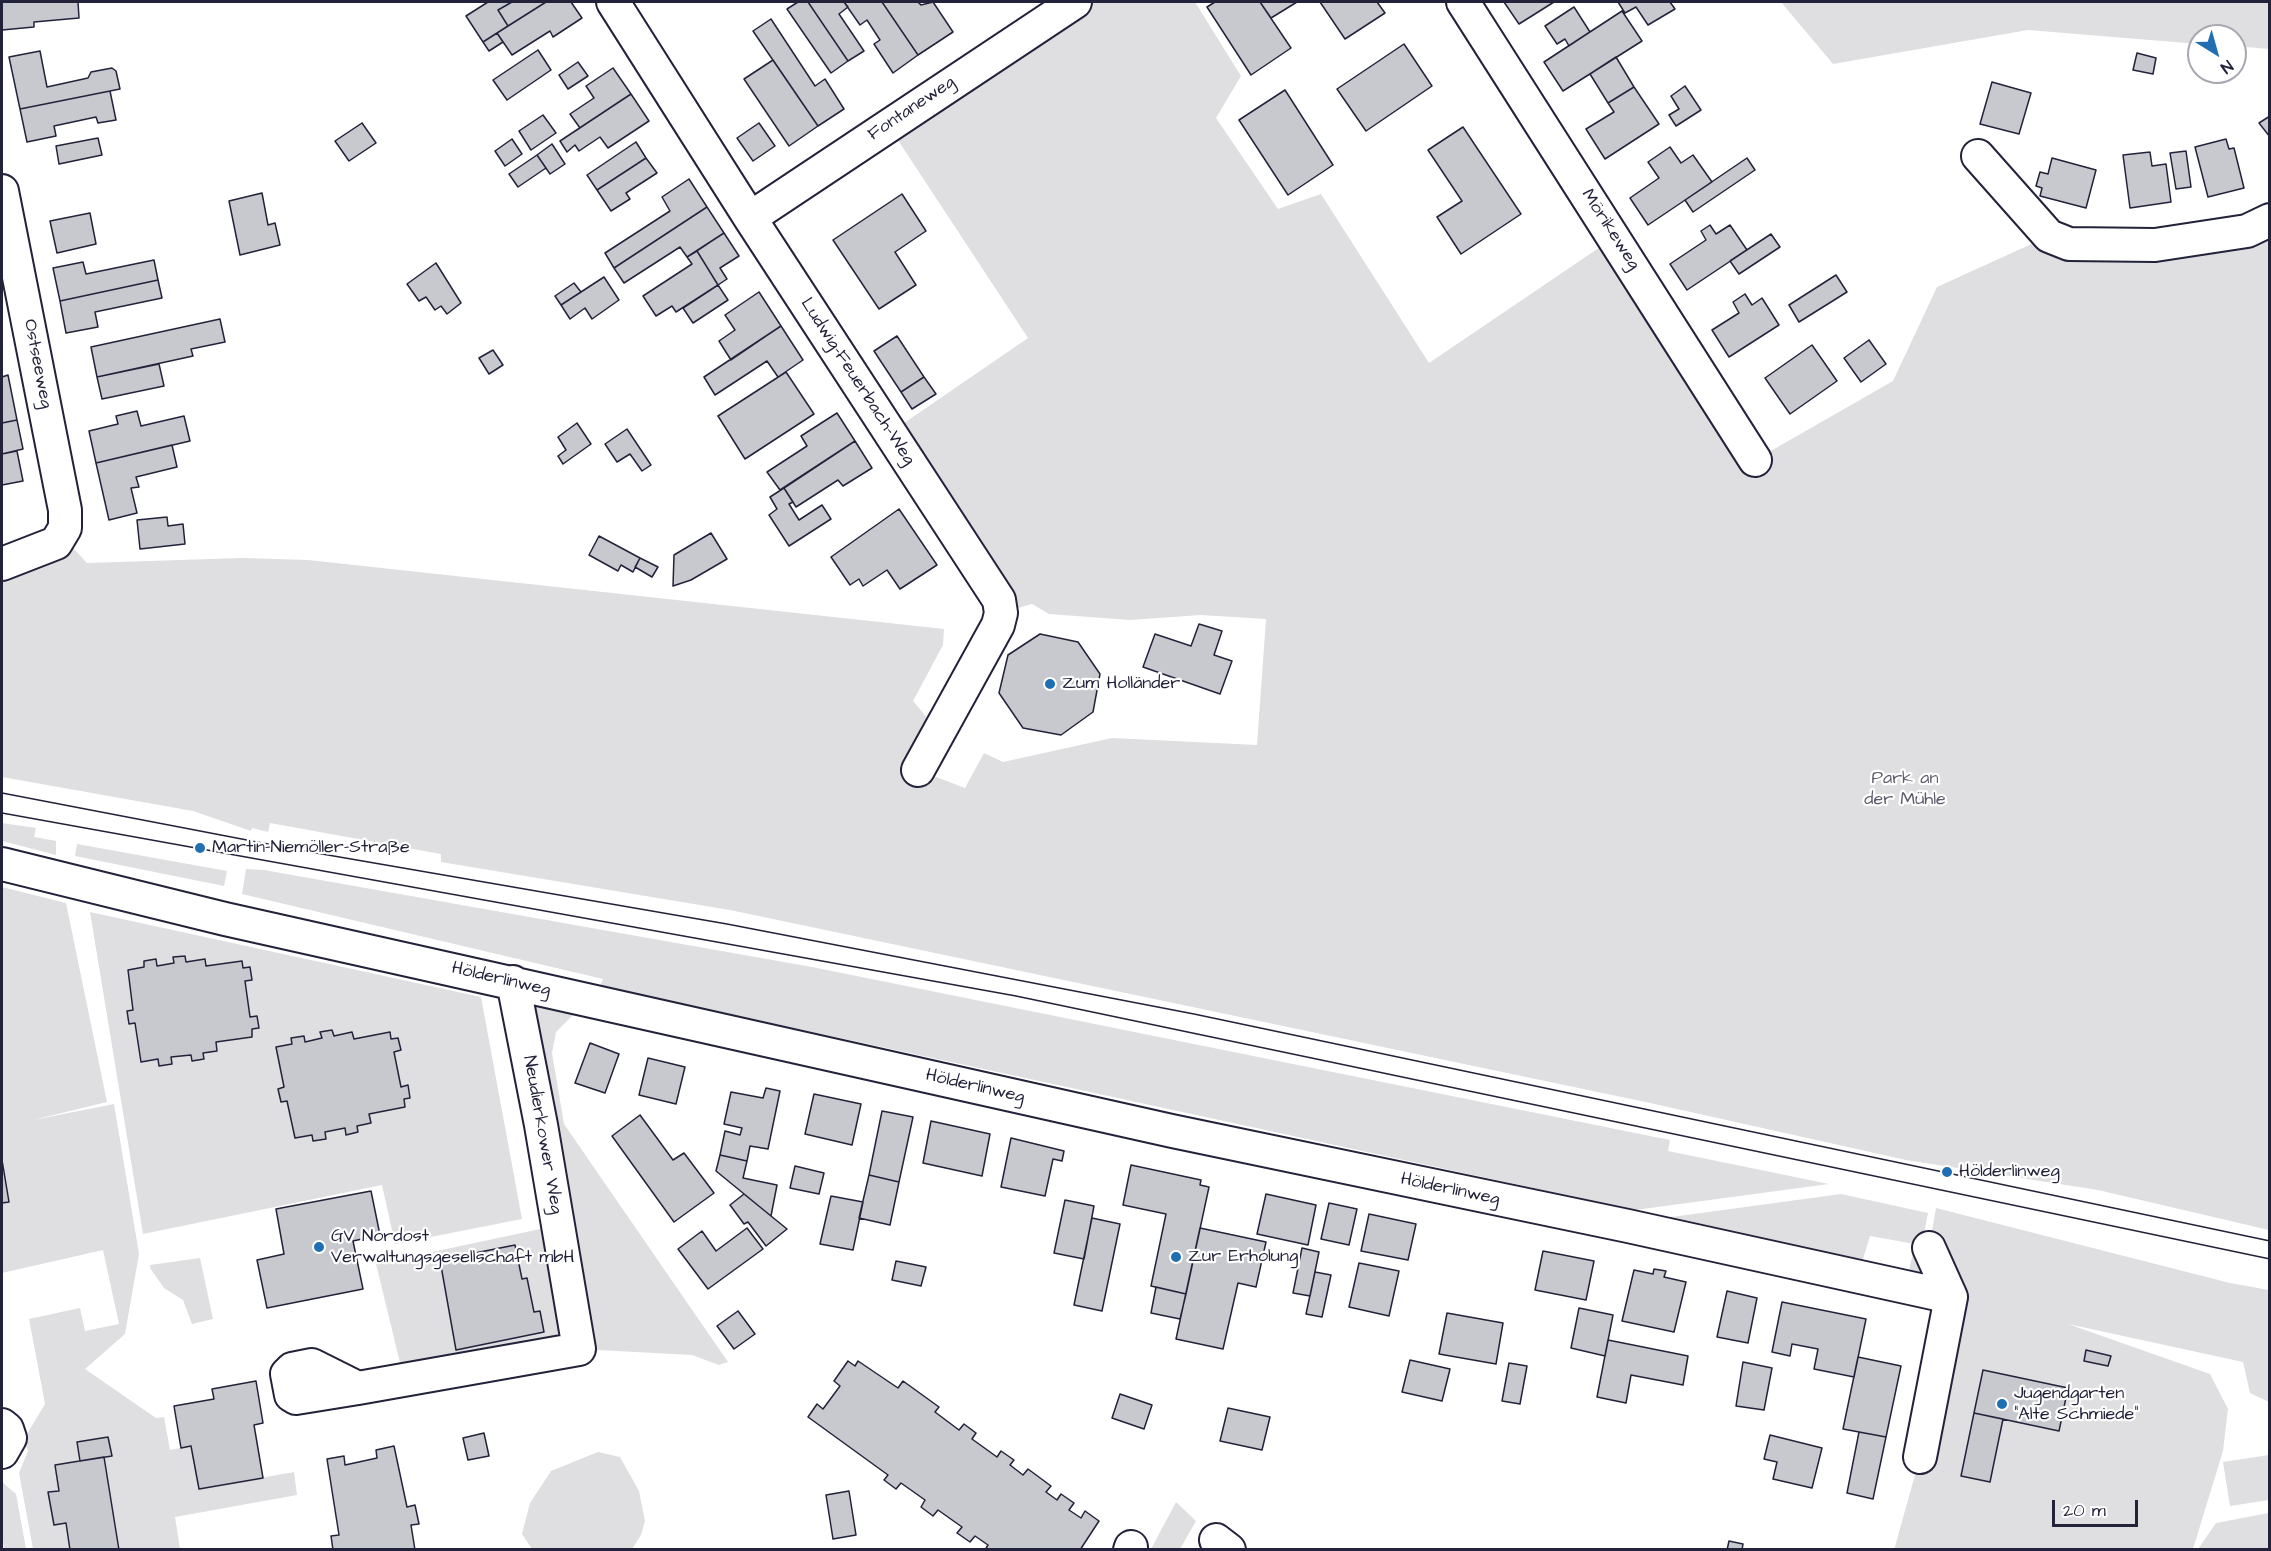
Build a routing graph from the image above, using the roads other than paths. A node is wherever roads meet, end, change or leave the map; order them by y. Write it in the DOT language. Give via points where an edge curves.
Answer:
graph roads {
  1 [pos="613,2"];
  2 [pos="1075,2"];
  3 [pos="1462,2"];
  4 [pos="1978,156"];
  5 [pos="2,191"];
  6 [pos="750,218"];
  7 [pos="2270,220"];
  8 [pos="1755,460"];
  9 [pos="2,564"];
  10 [pos="918,770"];
  11 [pos="2,864"];
  12 [pos="513,982"];
  13 [pos="1929,1248"];
  14 [pos="1951,1298"];
  15 [pos="358,1388"];
  16 [pos="2,1425"];
  17 [pos="2,1452"];
  18 [pos="1920,1457"];
  1 -- 6 [label="street, Ludwig-Feuerbach-Weg"];
  2 -- 6 [label="street, Fontaneweg"];
  3 -- 8 [label="street, Mörikeweg"];
  4 -- 7 [label="street" via="2049,236 2069,244 2155,245 2247,231"];
  5 -- 9 [label="street, Ostseeweg" via="65,510 62,536 43,549"];
  6 -- 10 [label="street, Ludwig-Feuerbach-Weg" via="999,600 998,625"];
  11 -- 12 [label="street, Hölderlinweg" via="218,917"];
  12 -- 14 [label="street, Hölderlinweg" via="1160,1129"];
  12 -- 15 [label="street, Neudierkower Weg" via="579,1349"];
  13 -- 14 [label="street"];
  14 -- 18 [label="street"];
  16 -- 17 [label="street" via="10,1438"];
}
